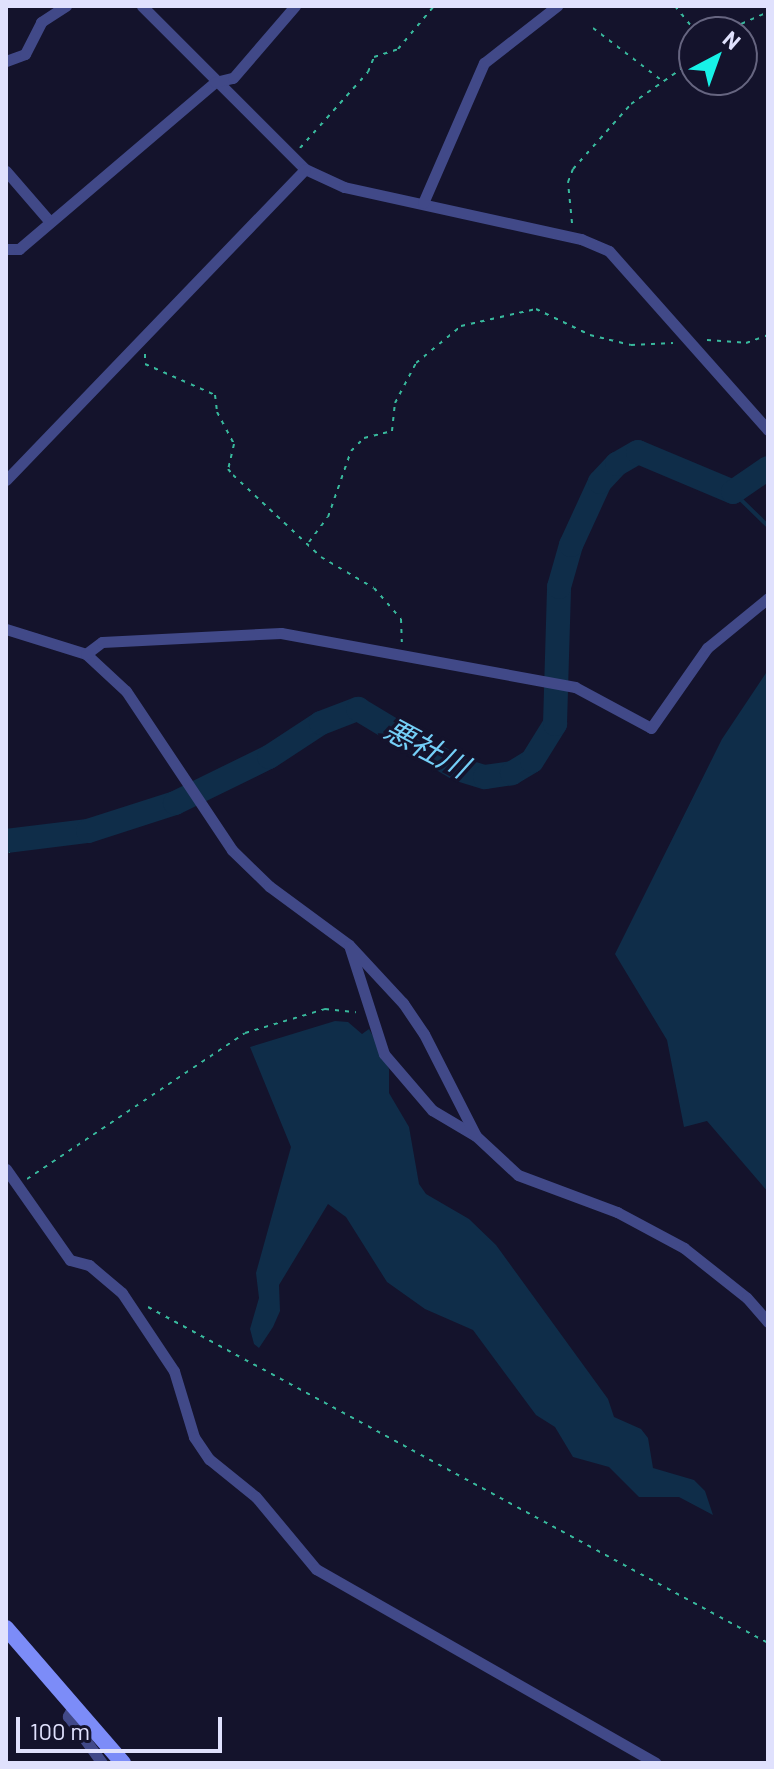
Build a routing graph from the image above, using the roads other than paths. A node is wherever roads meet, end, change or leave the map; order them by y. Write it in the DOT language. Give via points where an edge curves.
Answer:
graph roads {
  1 [pos="66,6"];
  2 [pos="142,6"];
  3 [pos="295,6"];
  4 [pos="557,6"];
  5 [pos="6,61"];
  6 [pos="215,82"];
  7 [pos="305,169"];
  8 [pos="6,171"];
  9 [pos="423,203"];
  10 [pos="50,222"];
  11 [pos="6,249"];
  12 [pos="768,430"];
  13 [pos="6,480"];
  14 [pos="768,598"];
  15 [pos="6,629"];
  16 [pos="86,654"];
  17 [pos="349,945"];
  18 [pos="476,1136"];
  19 [pos="6,1169"];
  20 [pos="768,1322"];
  21 [pos="6,1628"];
  22 [pos="74,1705"];
  23 [pos="102,1763"];
  24 [pos="123,1763"];
  25 [pos="656,1763"];
  1 -- 5 [label="street" via="41,22 25,54"];
  2 -- 6 [label="street"];
  3 -- 6 [label="street" via="233,78"];
  4 -- 9 [label="street" via="484,63"];
  6 -- 7 [label="street"];
  6 -- 10 [label="street"];
  7 -- 9 [label="street" via="344,187"];
  7 -- 13 [label="street"];
  8 -- 10 [label="street"];
  9 -- 12 [label="street" via="574,237 609,251"];
  10 -- 11 [label="street" via="19,249"];
  14 -- 16 [label="street" via="707,648 651,728 575,687 281,633 102,642"];
  15 -- 16 [label="street"];
  16 -- 17 [label="street" via="126,691 196,801 250,868"];
  17 -- 18 [label="street" via="410,1013"];
  17 -- 18 [label="street" via="384,1054 432,1110"];
  18 -- 20 [label="street" via="518,1175 617,1212 684,1248 747,1298"];
  19 -- 25 [label="street" via="70,1260 89,1265 122,1293 174,1371 194,1437 209,1459 256,1497 316,1569"];
  21 -- 22 [label="main road"];
  22 -- 23 [label="street" via="68,1716"];
  22 -- 24 [label="main road"];
}
